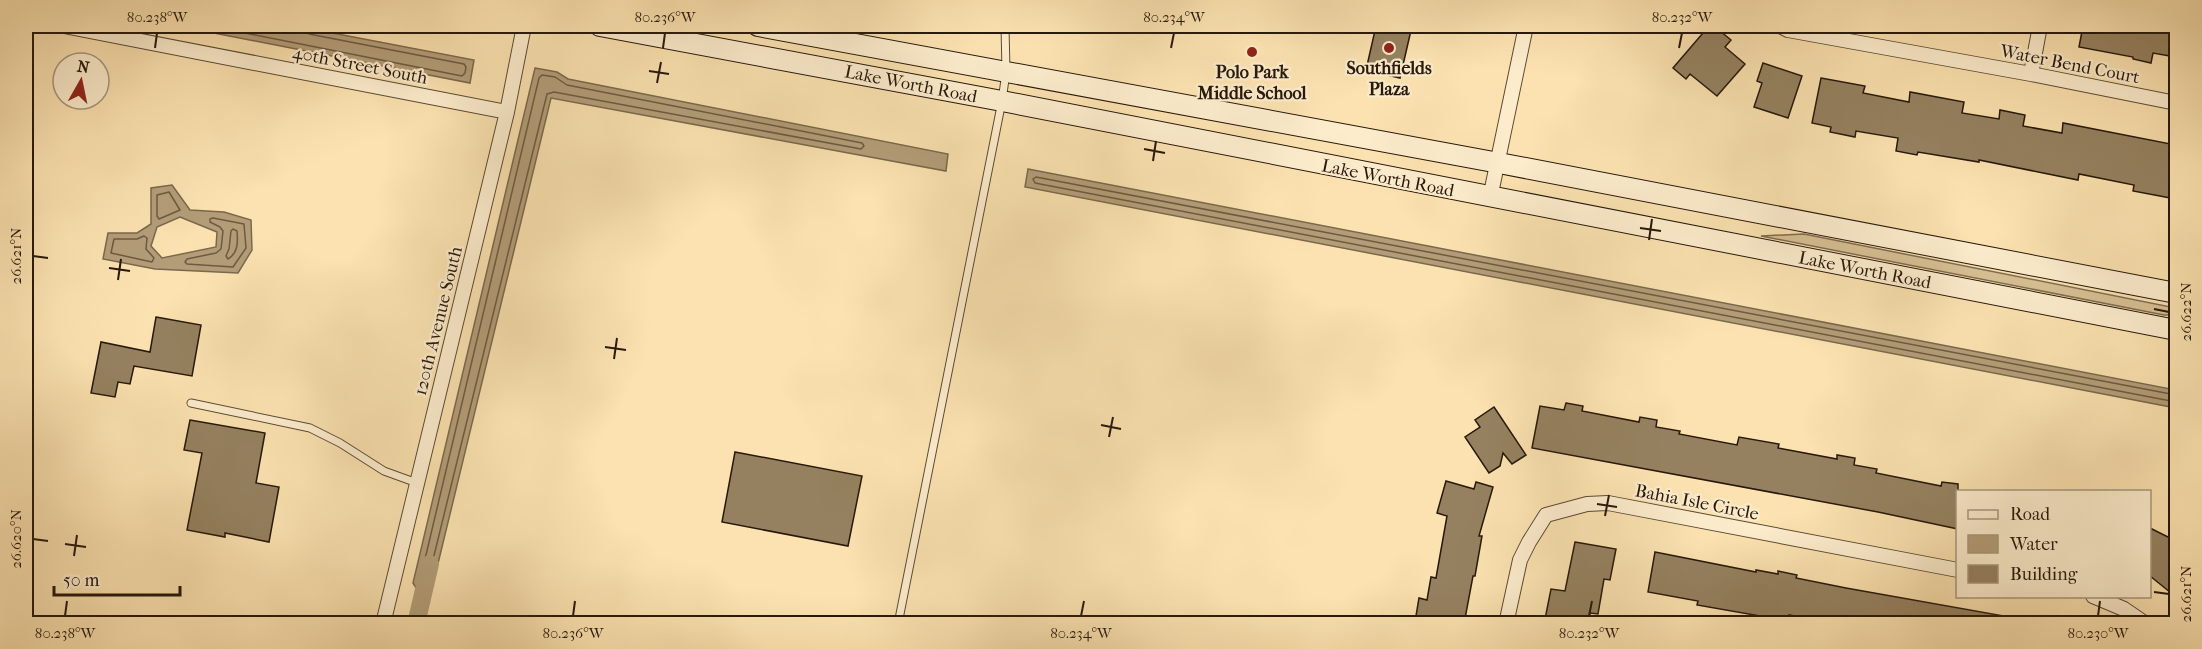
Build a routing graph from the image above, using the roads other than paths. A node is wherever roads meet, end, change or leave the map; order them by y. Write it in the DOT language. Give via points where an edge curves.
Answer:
graph roads {
  1 [pos="64,26"];
  2 [pos="524,26"];
  3 [pos="600,26"];
  4 [pos="758,26"];
  5 [pos="1005,26"];
  6 [pos="1526,26"];
  7 [pos="1780,26"];
  8 [pos="2040,26"];
  9 [pos="1006,72"];
  10 [pos="2031,74"];
  11 [pos="1002,101"];
  12 [pos="2176,103"];
  13 [pos="507,112"];
  14 [pos="1499,163"];
  15 [pos="1490,198"];
  16 [pos="2176,293"];
  17 [pos="2176,330"];
  18 [pos="191,403"];
  19 [pos="417,483"];
  20 [pos="1956,570"];
  21 [pos="2096,598"];
  22 [pos="383,624"];
  23 [pos="898,624"];
  24 [pos="1506,624"];
  25 [pos="2146,624"];
  1 -- 13 [label="street, 40th Street South"];
  2 -- 13 [label="street, 120th Avenue South"];
  3 -- 11 [label="street, Lake Worth Road"];
  4 -- 9 [label="street, Lake Worth Road"];
  5 -- 9 [label="lane"];
  6 -- 14 [label="street"];
  7 -- 10 [label="street, Water Bend Court"];
  8 -- 10 [label="street"];
  9 -- 11 [label="lane"];
  9 -- 14 [label="street, Lake Worth Road"];
  10 -- 12 [label="street, Water Bend Court"];
  11 -- 15 [label="street, Lake Worth Road"];
  11 -- 23 [label="lane"];
  13 -- 19 [label="street, 120th Avenue South"];
  14 -- 15 [label="street"];
  14 -- 16 [label="street, Lake Worth Road"];
  15 -- 17 [label="street, Lake Worth Road"];
  18 -- 19 [label="lane" via="310,428 384,471"];
  19 -- 22 [label="street, 120th Avenue South"];
  20 -- 24 [label="street, Bahia Isle Circle" via="1608,503 1587,504 1546,515 1520,560"];
  21 -- 25 [label="street" via="2124,609"];
}
